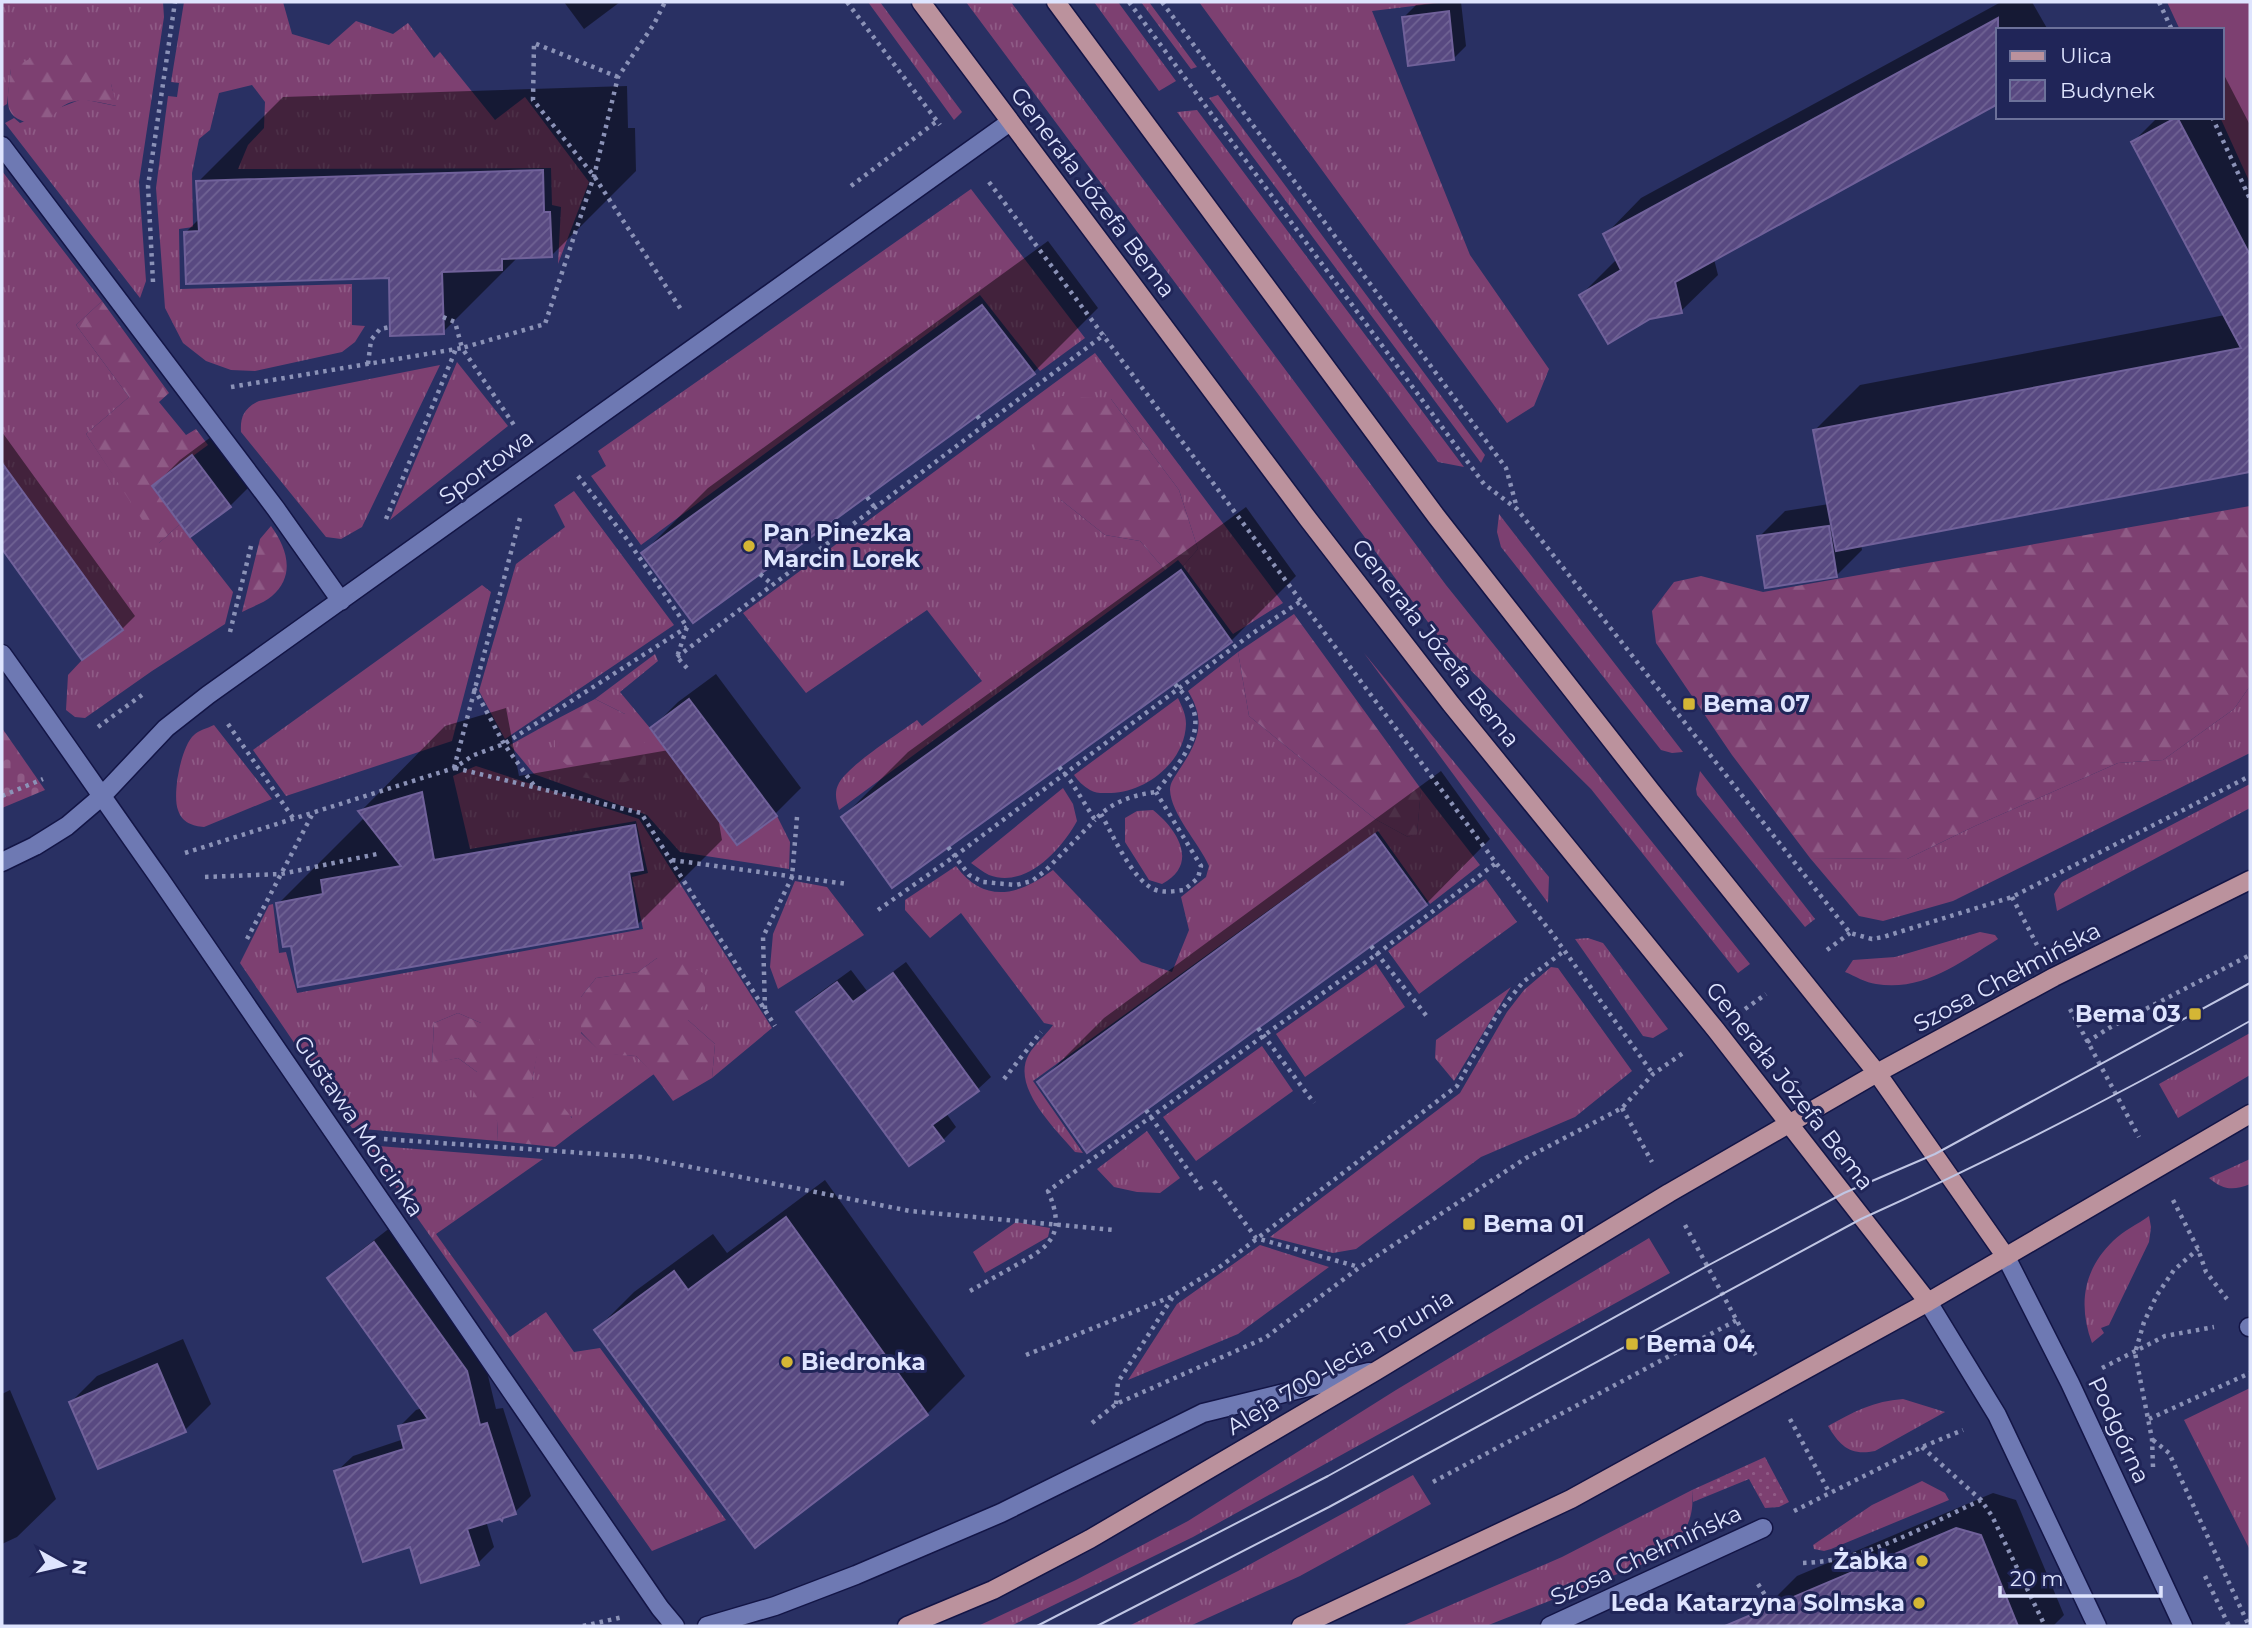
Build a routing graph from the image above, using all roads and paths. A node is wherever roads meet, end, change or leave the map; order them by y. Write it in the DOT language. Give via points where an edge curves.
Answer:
graph roads {
  1 [pos="176,2"];
  2 [pos="665,2"];
  3 [pos="846,2"];
  4 [pos="921,2"];
  5 [pos="1056,2"];
  6 [pos="1129,2"];
  7 [pos="1162,2"];
  8 [pos="2159,2"];
  9 [pos="2171,28"];
  10 [pos="618,77"];
  11 [pos="2213,119"];
  12 [pos="1010,122"];
  13 [pos="2,146"];
  14 [pos="968,153"];
  15 [pos="594,176"];
  16 [pos="2250,199"];
  17 [pos="683,312"];
  18 [pos="443,317"];
  19 [pos="390,327"];
  20 [pos="1105,334"];
  21 [pos="156,348"];
  22 [pos="459,349"];
  23 [pos="368,364"];
  24 [pos="189,394"];
  25 [pos="978,416"];
  26 [pos="509,418"];
  27 [pos="985,425"];
  28 [pos="578,476"];
  29 [pos="867,497"];
  30 [pos="875,508"];
  31 [pos="276,509"];
  32 [pos="1517,509"];
  33 [pos="382,531"];
  34 [pos="512,546"];
  35 [pos="760,575"];
  36 [pos="773,585"];
  37 [pos="341,601"];
  38 [pos="1301,601"];
  39 [pos="687,627"];
  40 [pos="230,633"];
  41 [pos="2,654"];
  42 [pos="677,657"];
  43 [pos="687,668"];
  44 [pos="1175,684"];
  45 [pos="474,688"];
  46 [pos="1180,690"];
  47 [pos="226,721"];
  48 [pos="505,744"];
  49 [pos="1059,767"];
  50 [pos="454,768"];
  51 [pos="1064,774"];
  52 [pos="2250,776"];
  53 [pos="536,787"];
  54 [pos="1156,792"];
  55 [pos="101,797"];
  56 [pos="313,812"];
  57 [pos="1101,814"];
  58 [pos="797,817"];
  59 [pos="293,818"];
  60 [pos="1095,820"];
  61 [pos="948,848"];
  62 [pos="180,854"];
  63 [pos="377,854"];
  64 [pos="956,856"];
  65 [pos="672,860"];
  66 [pos="2,862"];
  67 [pos="1496,863"];
  68 [pos="281,874"];
  69 [pos="792,877"];
  70 [pos="160,879"];
  71 [pos="2250,880"];
  72 [pos="847,884"];
  73 [pos="2012,897"];
  74 [pos="878,910"];
  75 [pos="1850,933"];
  76 [pos="1371,946"];
  77 [pos="1564,951"];
  78 [pos="1377,954"];
  79 [pos="2250,955"];
  80 [pos="1797,972"];
  81 [pos="228,977"];
  82 [pos="2054,977"];
  83 [pos="765,1009"];
  84 [pos="1429,1019"];
  85 [pos="775,1026"];
  86 [pos="1258,1028"];
  87 [pos="1716,1030"];
  88 [pos="1041,1032"];
  89 [pos="1262,1035"];
  90 [pos="2087,1042"];
  91 [pos="1877,1073"];
  92 [pos="1653,1074"];
  93 [pos="1004,1079"];
  94 [pos="1314,1103"];
  95 [pos="1622,1108"];
  96 [pos="1146,1110"];
  97 [pos="2250,1114"];
  98 [pos="1150,1118"];
  99 [pos="1790,1123"];
  100 [pos="379,1138"];
  101 [pos="2140,1139"];
  102 [pos="1644,1147"];
  103 [pos="1214,1181"];
  104 [pos="1202,1190"];
  105 [pos="2172,1198"];
  106 [pos="1685,1224"];
  107 [pos="1056,1225"];
  108 [pos="1114,1230"];
  109 [pos="1256,1238"];
  110 [pos="2198,1249"];
  111 [pos="2006,1257"];
  112 [pos="1360,1268"];
  113 [pos="970,1291"];
  114 [pos="1174,1295"];
  115 [pos="1928,1301"];
  116 [pos="1737,1320"];
  117 [pos="2249,1327"];
  118 [pos="1747,1338"];
  119 [pos="2135,1353"];
  120 [pos="1026,1355"];
  121 [pos="1376,1371"];
  122 [pos="2250,1373"];
  123 [pos="1116,1404"];
  124 [pos="2149,1419"];
  125 [pos="1086,1429"];
  126 [pos="1797,1433"];
  127 [pos="2152,1439"];
  128 [pos="1922,1447"];
  129 [pos="2158,1476"];
  130 [pos="1433,1482"];
  131 [pos="1829,1492"];
  132 [pos="1981,1500"];
  133 [pos="1763,1528"];
  134 [pos="1803,1563"];
  135 [pos="2199,1564"];
  136 [pos="1758,1584"];
  137 [pos="1772,1606"];
  138 [pos="660,1608"];
  139 [pos="583,1626"];
  140 [pos="675,1626"];
  141 [pos="707,1626"];
  142 [pos="907,1626"];
  143 [pos="1301,1626"];
  144 [pos="1550,1626"];
  145 [pos="2045,1626"];
  146 [pos="2097,1626"];
  147 [pos="2183,1626"];
  148 [pos="2229,1626"];
  149 [pos="2249,1626"];
  1 -- 21 [label="path" via="148,186"];
  2 -- 10 [label="path"];
  3 -- 14 [label="path" via="937,121"];
  4 -- 12 [label="main road, Generała Józefa Bema"];
  5 -- 80 [label="main road" via="1436,516"];
  6 -- 32 [label="path" via="1483,484"];
  7 -- 32 [label="path" via="1506,468"];
  8 -- 9 [label="path"];
  10 -- 15 [label="path"];
  10 -- 15 [label="path" via="534,43 533,100"];
  11 -- 16 [label="path"];
  12 -- 14 [label="street, Sportowa"];
  12 -- 87 [label="main road, Generała Józefa Bema" via="1451,704"];
  13 -- 21 [label="street"];
  14 -- 20 [label="path"];
  14 -- 37 [label="street, Sportowa"];
  15 -- 17 [label="path"];
  15 -- 22 [label="path" via="545,324"];
  18 -- 22 [label="path" via="455,322"];
  19 -- 23 [label="path" via="380,329 371,340"];
  20 -- 27 [label="path"];
  20 -- 38 [label="path"];
  21 -- 24 [label="street"];
  22 -- 23 [label="path"];
  22 -- 26 [label="path"];
  22 -- 33 [label="path"];
  23 -- 24 [label="path"];
  24 -- 31 [label="street"];
  25 -- 27 [label="path"];
  27 -- 30 [label="path"];
  28 -- 39 [label="path"];
  29 -- 30 [label="path"];
  30 -- 36 [label="path"];
  31 -- 37 [label="street"];
  31 -- 40 [label="path" via="256,526"];
  32 -- 75 [label="path"];
  34 -- 45 [label="path"];
  35 -- 36 [label="path"];
  36 -- 42 [label="path"];
  37 -- 55 [label="street, Sportowa" via="166,728"];
  38 -- 46 [label="path"];
  38 -- 67 [label="path"];
  39 -- 42 [label="path"];
  39 -- 48 [label="path"];
  41 -- 55 [label="street, Gustawa Morcinka"];
  42 -- 43 [label="path"];
  44 -- 46 [label="path"];
  45 -- 48 [label="path"];
  45 -- 50 [label="path"];
  46 -- 51 [label="path"];
  46 -- 54 [label="path" via="1193,708 1193,734 1183,758"];
  47 -- 59 [label="path"];
  48 -- 50 [label="path"];
  48 -- 53 [label="path"];
  49 -- 51 [label="path"];
  50 -- 53 [label="path"];
  50 -- 56 [label="path"];
  51 -- 60 [label="path"];
  51 -- 64 [label="path"];
  52 -- 73 [label="path"];
  53 -- 65 [label="path" via="641,813"];
  54 -- 57 [label="path" via="1122,800"];
  54 -- 57 [label="path" via="1201,866 1198,878 1184,890 1157,890 1145,884"];
  55 -- 66 [label="street, Sportowa" via="67,826"];
  55 -- 70 [label="street, Gustawa Morcinka"];
  56 -- 59 [label="path"];
  56 -- 68 [label="path"];
  57 -- 60 [label="path"];
  58 -- 69 [label="path"];
  59 -- 62 [label="path"];
  60 -- 64 [label="path" via="1032,881 1016,885 983,882 969,875"];
  61 -- 64 [label="path"];
  63 -- 68 [label="path"];
  64 -- 74 [label="path"];
  65 -- 69 [label="path"];
  65 -- 83 [label="path"];
  67 -- 77 [label="path"];
  67 -- 78 [label="path"];
  68 -- 70 [label="path"];
  68 -- 81 [label="path"];
  69 -- 72 [label="path"];
  69 -- 83 [label="path" via="763,937"];
  70 -- 81 [label="street, Gustawa Morcinka"];
  71 -- 82 [label="main road, Szosa Chełmińska"];
  73 -- 75 [label="path" via="1890,935 1872,939"];
  73 -- 82 [label="path"];
  75 -- 80 [label="path"];
  76 -- 78 [label="path"];
  77 -- 92 [label="path"];
  77 -- 109 [label="path" via="1523,982 1502,1007 1457,1086"];
  78 -- 84 [label="path"];
  78 -- 89 [label="path"];
  79 -- 90 [label="path"];
  80 -- 87 [label="path"];
  80 -- 91 [label="main road"];
  81 -- 138 [label="street, Gustawa Morcinka"];
  82 -- 90 [label="path"];
  82 -- 91 [label="main road, Szosa Chełmińska"];
  83 -- 85 [label="path"];
  86 -- 89 [label="path"];
  87 -- 92 [label="path"];
  87 -- 99 [label="main road, Generała Józefa Bema"];
  88 -- 93 [label="path"];
  89 -- 94 [label="path"];
  89 -- 98 [label="path"];
  90 -- 101 [label="path"];
  91 -- 99 [label="main road, Szosa Chełmińska"];
  91 -- 111 [label="main road"];
  92 -- 95 [label="path"];
  95 -- 102 [label="path"];
  95 -- 112 [label="path" via="1526,1158"];
  96 -- 98 [label="path"];
  97 -- 111 [label="main road"];
  98 -- 104 [label="path"];
  98 -- 107 [label="path" via="1048,1191 1056,1209"];
  99 -- 115 [label="main road, Generała Józefa Bema"];
  99 -- 121 [label="main road, Aleja 700-lecia Torunia"];
  100 -- 107 [label="path" via="641,1157 910,1211"];
  103 -- 109 [label="path"];
  105 -- 110 [label="path"];
  106 -- 116 [label="path"];
  107 -- 108 [label="path"];
  107 -- 113 [label="path" via="1051,1242 1040,1252"];
  109 -- 112 [label="path"];
  109 -- 114 [label="path"];
  110 -- 117 [label="path" via="2206,1272"];
  110 -- 119 [label="path" via="2174,1270 2157,1295"];
  111 -- 115 [label="main road"];
  111 -- 147 [label="street, Podgórna" via="2070,1382"];
  112 -- 123 [label="path" via="1265,1338"];
  114 -- 120 [label="path"];
  114 -- 123 [label="path" via="1118,1382"];
  115 -- 143 [label="main road" via="1571,1499"];
  115 -- 146 [label="street" via="1997,1415"];
  116 -- 118 [label="path"];
  116 -- 130 [label="path"];
  117 -- 119 [label="path" via="2221,1326 2165,1336"];
  119 -- 124 [label="path"];
  121 -- 141 [label="street" via="1203,1413 1001,1513 856,1575"];
  121 -- 142 [label="main road, Aleja 700-lecia Torunia" via="1090,1539 993,1590"];
  122 -- 124 [label="path"];
  123 -- 125 [label="path"];
  124 -- 127 [label="path"];
  126 -- 131 [label="path"];
  127 -- 129 [label="path" via="2152,1464"];
  127 -- 149 [label="path" via="2169,1453"];
  128 -- 132 [label="path"];
  132 -- 134 [label="path" via="1861,1554"];
  132 -- 145 [label="path"];
  133 -- 144 [label="street, Szosa Chełmińska"];
  135 -- 148 [label="path"];
  136 -- 137 [label="path"];
  138 -- 139 [label="path"];
  138 -- 140 [label="street, Gustawa Morcinka"];
}
